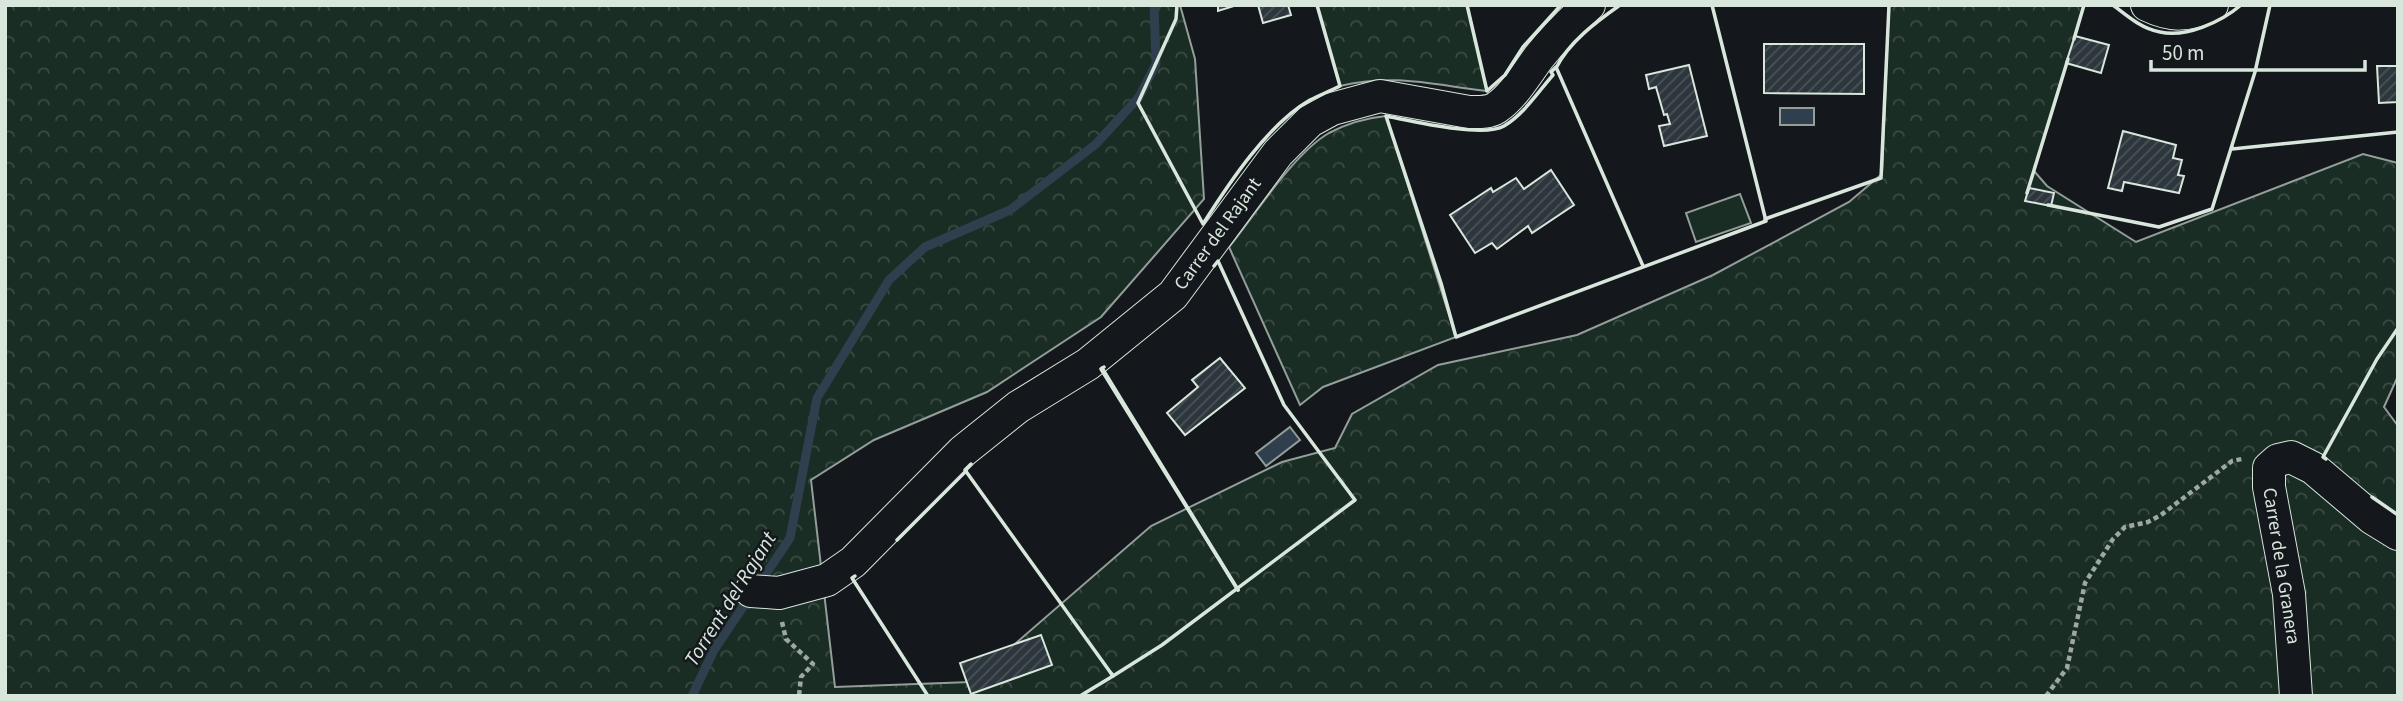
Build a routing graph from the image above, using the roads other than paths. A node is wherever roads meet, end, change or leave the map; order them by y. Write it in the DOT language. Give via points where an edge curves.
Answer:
graph roads {
  1 [pos="1589,5"];
  2 [pos="2147,5"];
  3 [pos="2212,5"];
  4 [pos="2398,534"];
  5 [pos="765,592"];
  6 [pos="2296,696"];
  1 -- 5 [label="street, Carrer del Rajant" via="1496,108 1469,112 1380,96 1332,109 1310,121 1278,153 1173,295 1088,364 1018,407 963,451 853,562 827,580"];
  2 -- 3 [label="street" via="2164,13 2190,14"];
  4 -- 6 [label="street, Carrer de la Granera" via="2313,468 2291,457 2269,468 2289,594"];
}
